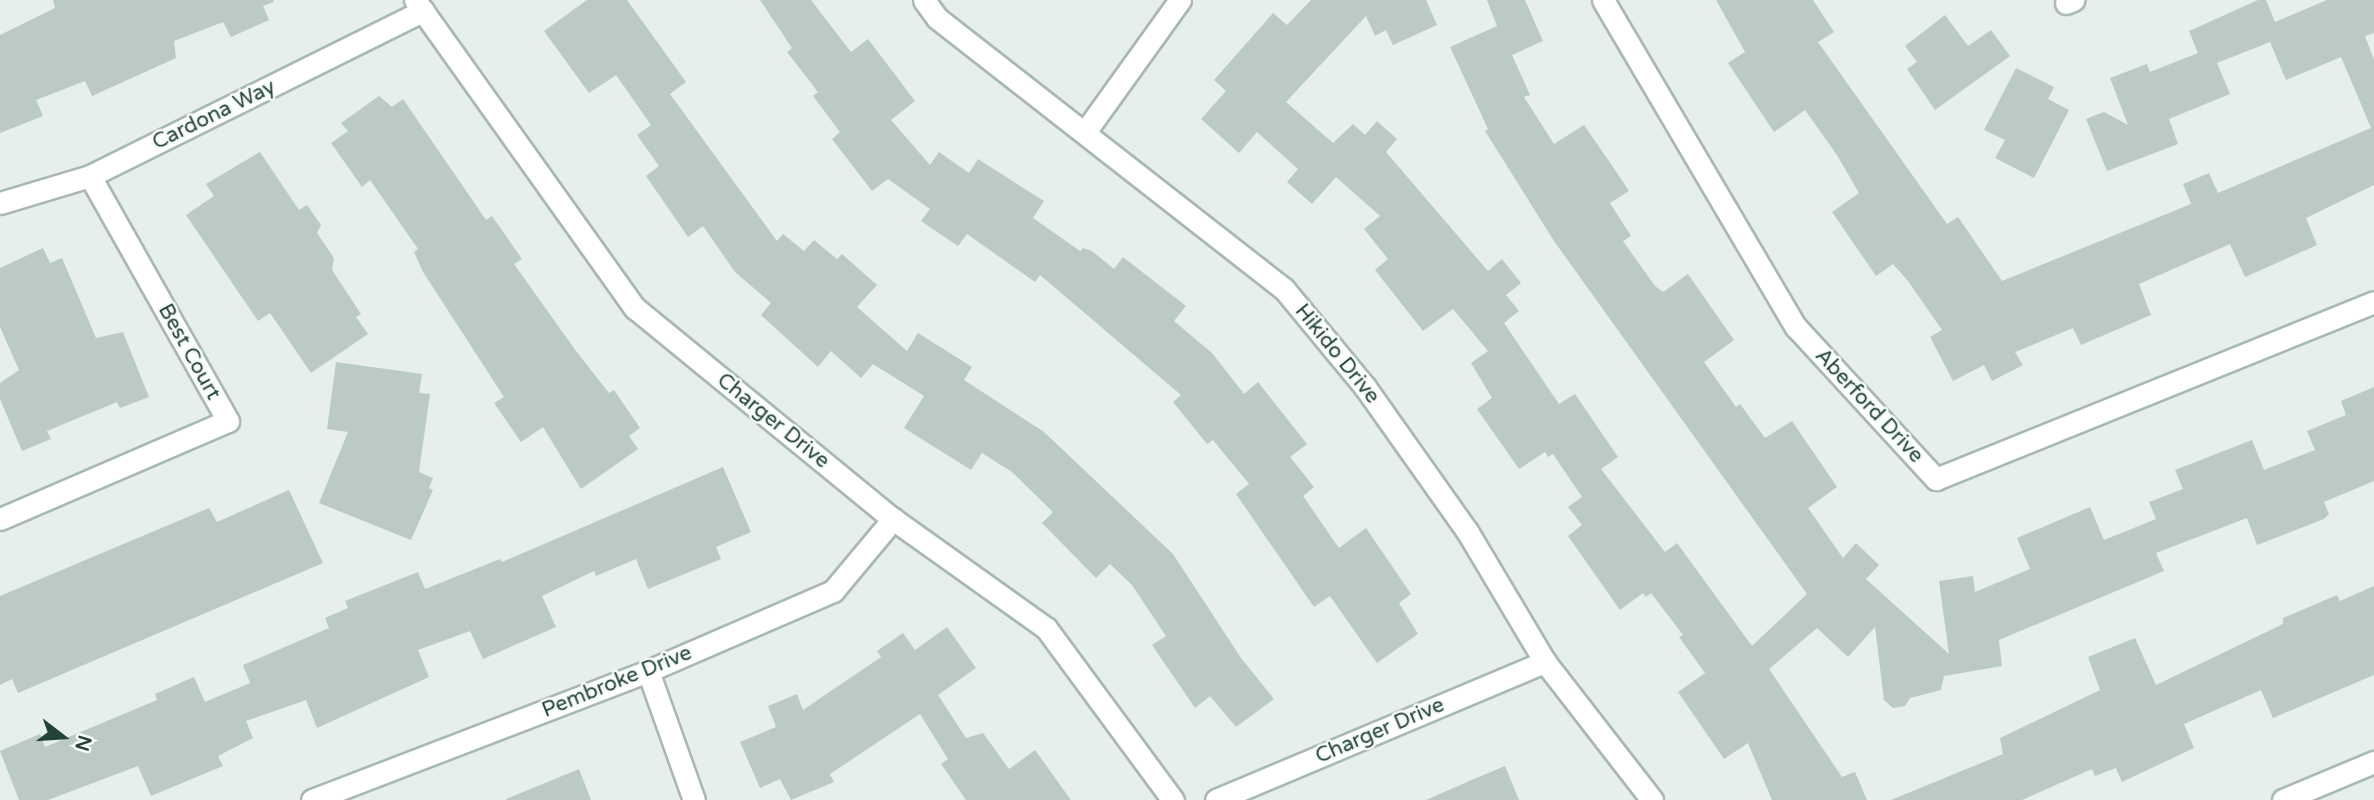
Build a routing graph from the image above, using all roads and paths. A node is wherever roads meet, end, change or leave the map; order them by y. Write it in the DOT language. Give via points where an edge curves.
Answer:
graph roads {
  1 [pos="924,0"];
  2 [pos="1180,0"];
  3 [pos="1603,0"];
  4 [pos="419,6"];
  5 [pos="1085,132"];
  6 [pos="90,176"];
  7 [pos="0,203"];
  8 [pos="2374,302"];
  9 [pos="0,519"];
  10 [pos="893,519"];
  11 [pos="1545,662"];
  12 [pos="648,671"];
  13 [pos="2374,762"];
  14 [pos="312,800"];
  15 [pos="694,800"];
  16 [pos="1173,800"];
  17 [pos="1216,800"];
  18 [pos="1651,800"];
  19 [pos="2283,800"];
  1 -- 5 [label="street, Hikido Drive" via="937,18"];
  2 -- 5 [label="street"];
  3 -- 8 [label="street, Aberford Drive" via="1796,327 1936,479"];
  4 -- 6 [label="street, Cardona Way"];
  4 -- 10 [label="street, Charger Drive" via="635,308"];
  5 -- 11 [label="street, Hikido Drive" via="1284,289 1365,387 1459,520"];
  6 -- 7 [label="street, Cardona Way"];
  6 -- 9 [label="street, Best Court" via="228,421"];
  10 -- 12 [label="street, Pembroke Drive" via="833,591"];
  10 -- 16 [label="street, Charger Drive" via="1046,628"];
  11 -- 17 [label="street, Charger Drive"];
  11 -- 18 [label="street, Hikido Drive"];
  12 -- 14 [label="street, Pembroke Drive"];
  12 -- 15 [label="street"];
  13 -- 19 [label="street"];
}
